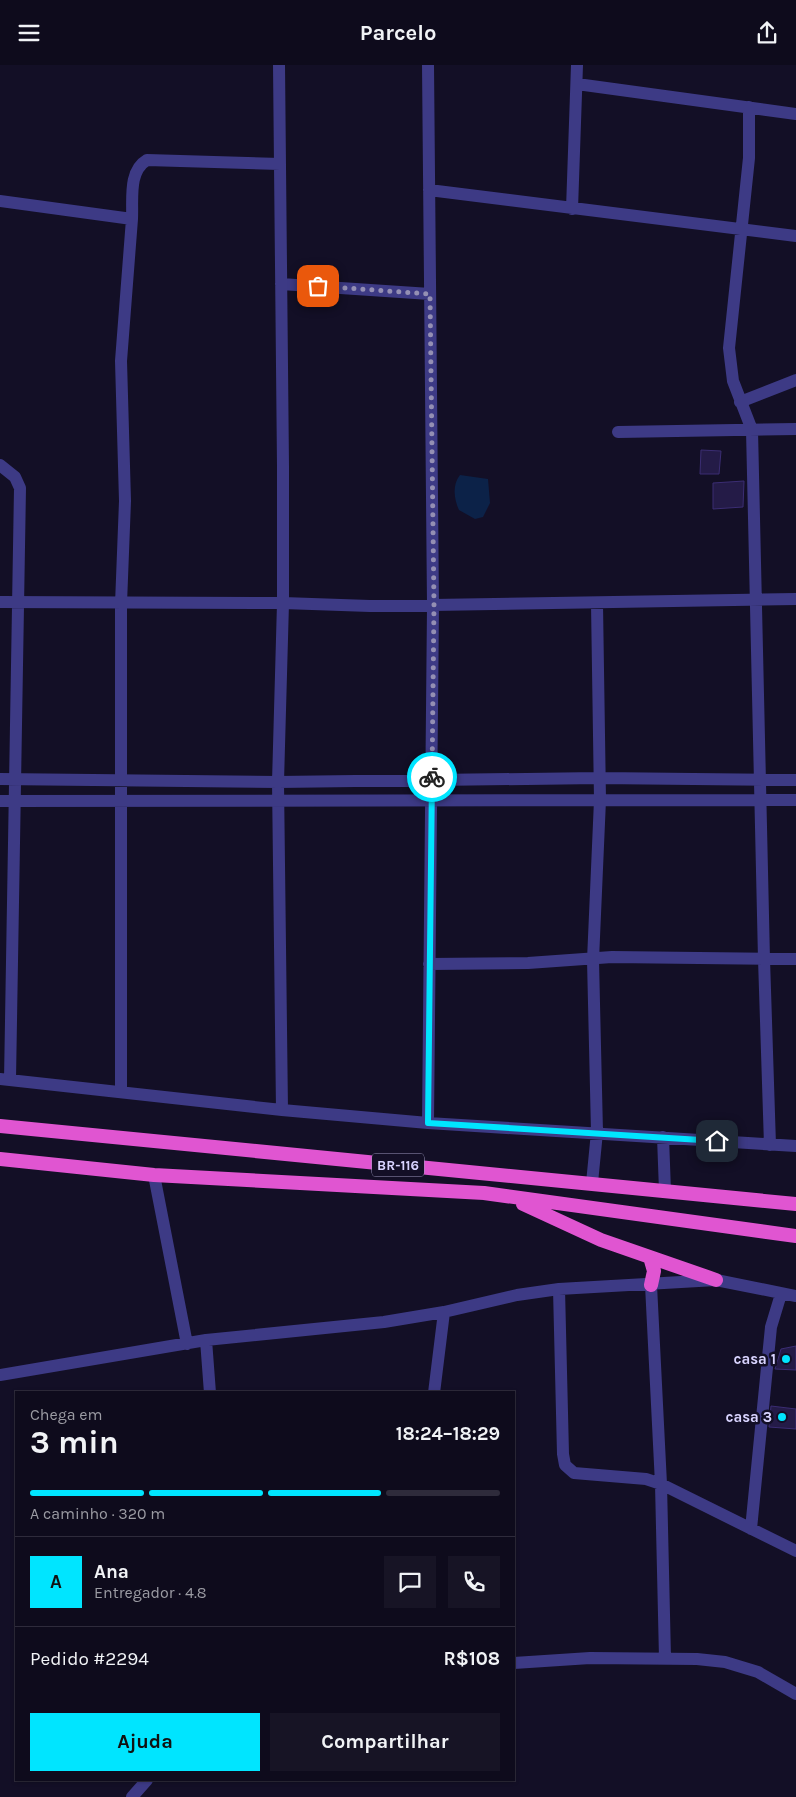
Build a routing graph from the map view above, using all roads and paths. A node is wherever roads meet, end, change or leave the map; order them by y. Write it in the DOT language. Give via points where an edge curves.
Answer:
graph roads {
  1 [pos="279,65"];
  2 [pos="428,65"];
  3 [pos="577,65"];
  4 [pos="577,83"];
  5 [pos="749,107"];
  6 [pos="796,114"];
  7 [pos="280,164"];
  8 [pos="429,190"];
  9 [pos="0,201"];
  10 [pos="572,209"];
  11 [pos="132,219"];
  12 [pos="743,230"];
  13 [pos="796,237"];
  14 [pos="281,284"];
  15 [pos="430,294"];
  16 [pos="796,380"];
  17 [pos="740,402"];
  18 [pos="796,429"];
  19 [pos="752,430"];
  20 [pos="618,432"];
  21 [pos="0,465"];
  22 [pos="755,599"];
  23 [pos="796,599"];
  24 [pos="0,603"];
  25 [pos="17,603"];
  26 [pos="283,603"];
  27 [pos="121,604"];
  28 [pos="597,604"];
  29 [pos="434,605"];
  30 [pos="599,778"];
  31 [pos="0,779"];
  32 [pos="14,779"];
  33 [pos="120,779"];
  34 [pos="432,780"];
  35 [pos="796,780"];
  36 [pos="759,781"];
  37 [pos="278,782"];
  38 [pos="432,799"];
  39 [pos="600,799"];
  40 [pos="760,799"];
  41 [pos="796,800"];
  42 [pos="0,801"];
  43 [pos="13,801"];
  44 [pos="121,802"];
  45 [pos="278,802"];
  46 [pos="764,959"];
  47 [pos="796,959"];
  48 [pos="593,960"];
  49 [pos="429,964"];
  50 [pos="5,1080"];
  51 [pos="121,1092"];
  52 [pos="282,1110"];
  53 [pos="428,1123"];
  54 [pos="0,1126"];
  55 [pos="597,1132"];
  56 [pos="663,1137"];
  57 [pos="770,1145"];
  58 [pos="796,1146"];
  59 [pos="0,1159"];
  60 [pos="154,1175"];
  61 [pos="592,1183"];
  62 [pos="666,1191"];
  63 [pos="509,1197"];
  64 [pos="796,1204"];
  65 [pos="796,1236"];
  66 [pos="650,1257"];
  67 [pos="716,1280"];
  68 [pos="650,1285"];
  69 [pos="559,1289"];
  70 [pos="780,1294"];
  71 [pos="796,1295"];
  72 [pos="444,1312"];
  73 [pos="206,1340"];
  74 [pos="187,1344"];
  75 [pos="0,1375"];
  76 [pos="210,1391"];
  77 [pos="434,1391"];
  78 [pos="661,1483"];
  79 [pos="751,1529"];
  80 [pos="796,1551"];
  81 [pos="665,1657"];
  82 [pos="515,1663"];
  83 [pos="796,1694"];
  84 [pos="146,1781"];
  85 [pos="132,1797"];
  1 -- 7 [label="street"];
  2 -- 8 [label="street"];
  3 -- 4 [label="street"];
  4 -- 5 [label="street"];
  4 -- 10 [label="street"];
  5 -- 6 [label="street"];
  5 -- 12 [label="street" via="750,158"];
  7 -- 11 [label="street" via="147,161 136,171"];
  7 -- 14 [label="street"];
  8 -- 10 [label="street"];
  8 -- 15 [label="street"];
  9 -- 11 [label="street"];
  10 -- 12 [label="street"];
  11 -- 27 [label="street" via="121,361 125,501"];
  12 -- 13 [label="street"];
  12 -- 17 [label="street" via="728,348"];
  14 -- 15 [label="street"];
  14 -- 26 [label="street"];
  15 -- 29 [label="street"];
  16 -- 17 [label="street"];
  17 -- 19 [label="street"];
  18 -- 19 [label="street"];
  19 -- 20 [label="street"];
  19 -- 22 [label="street"];
  21 -- 25 [label="street" via="15,477 20,488"];
  22 -- 23 [label="street"];
  22 -- 28 [label="street"];
  22 -- 36 [label="street"];
  24 -- 25 [label="street"];
  25 -- 27 [label="street"];
  25 -- 32 [label="street"];
  26 -- 27 [label="street"];
  26 -- 29 [label="street"];
  26 -- 37 [label="street"];
  27 -- 33 [label="street"];
  28 -- 29 [label="street"];
  28 -- 30 [label="street"];
  29 -- 34 [label="street"];
  30 -- 34 [label="street"];
  30 -- 36 [label="street"];
  30 -- 39 [label="street"];
  31 -- 32 [label="street"];
  32 -- 33 [label="street"];
  32 -- 43 [label="street"];
  33 -- 37 [label="street"];
  33 -- 44 [label="street"];
  34 -- 37 [label="street"];
  34 -- 38 [label="street"];
  35 -- 36 [label="street"];
  36 -- 40 [label="street"];
  37 -- 45 [label="street"];
  38 -- 39 [label="street"];
  38 -- 45 [label="street"];
  38 -- 49 [label="street"];
  39 -- 40 [label="street"];
  39 -- 48 [label="street"];
  40 -- 41 [label="street"];
  40 -- 46 [label="street"];
  42 -- 43 [label="street"];
  43 -- 44 [label="street"];
  43 -- 50 [label="street"];
  44 -- 45 [label="street"];
  44 -- 51 [label="street"];
  45 -- 52 [label="street"];
  46 -- 47 [label="street"];
  46 -- 48 [label="street" via="631,957"];
  46 -- 57 [label="street"];
  48 -- 49 [label="street"];
  48 -- 55 [label="street"];
  49 -- 53 [label="street"];
  50 -- 51 [label="street"];
  51 -- 52 [label="street"];
  52 -- 53 [label="street"];
  53 -- 55 [label="street"];
  54 -- 61 [label="highway, BR-116"];
  55 -- 56 [label="street"];
  55 -- 61 [label="street"];
  56 -- 57 [label="street"];
  56 -- 62 [label="street"];
  57 -- 58 [label="street"];
  59 -- 60 [label="highway"];
  60 -- 63 [label="highway"];
  60 -- 74 [label="street"];
  61 -- 62 [label="highway, BR-116"];
  62 -- 64 [label="highway, BR-116"];
  63 -- 65 [label="highway"];
  63 -- 66 [label="highway" via="601,1240"];
  66 -- 67 [label="highway"];
  66 -- 68 [label="highway" via="654,1271"];
  67 -- 68 [label="street"];
  67 -- 70 [label="street"];
  68 -- 69 [label="street"];
  68 -- 78 [label="street"];
  69 -- 72 [label="street"];
  69 -- 78 [label="street" via="565,1465 574,1473"];
  70 -- 71 [label="street"];
  70 -- 79 [label="street" via="771,1327"];
  72 -- 73 [label="street" via="329,1329"];
  72 -- 77 [label="street"];
  73 -- 74 [label="street"];
  73 -- 76 [label="street"];
  74 -- 75 [label="street"];
  78 -- 79 [label="street"];
  78 -- 81 [label="street"];
  79 -- 80 [label="street"];
  81 -- 82 [label="street"];
  81 -- 83 [label="street" via="740,1666 758,1672"];
  84 -- 85 [label="street"];
}
